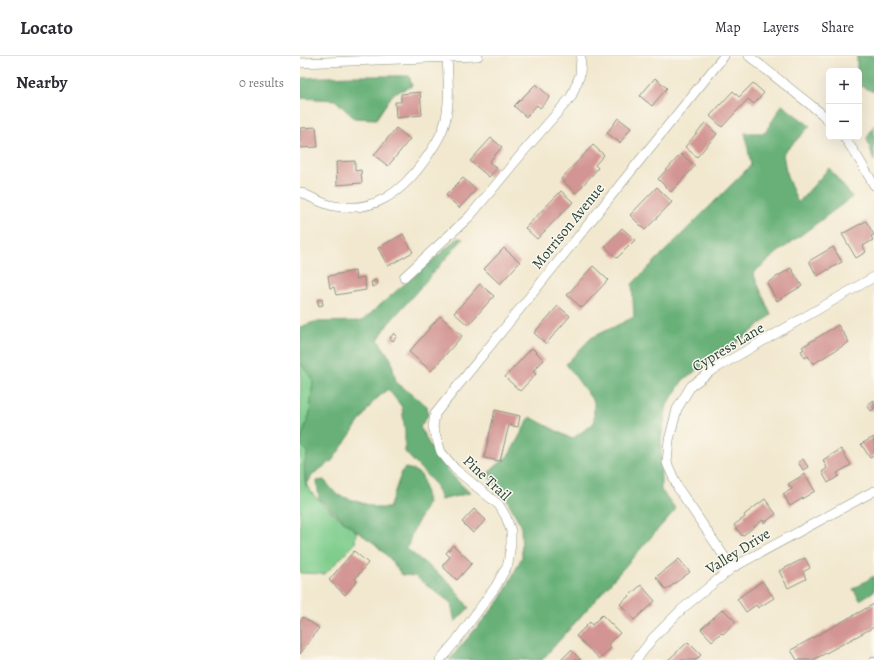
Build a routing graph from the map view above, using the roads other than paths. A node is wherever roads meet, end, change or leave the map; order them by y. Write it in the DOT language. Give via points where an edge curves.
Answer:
graph roads {
  1 [pos="478,56"];
  2 [pos="581,56"];
  3 [pos="724,56"];
  4 [pos="749,56"];
  5 [pos="447,58"];
  6 [pos="300,63"];
  7 [pos="826,119"];
  8 [pos="846,140"];
  9 [pos="874,185"];
  10 [pos="300,192"];
  11 [pos="404,277"];
  12 [pos="874,277"];
  13 [pos="435,414"];
  14 [pos="874,491"];
  15 [pos="732,568"];
  16 [pos="440,660"];
  17 [pos="636,660"];
  1 -- 5 [label="street"];
  2 -- 11 [label="street" via="580,75 571,97 470,216"];
  3 -- 13 [label="street, Morrison Avenue"];
  4 -- 7 [label="street"];
  5 -- 6 [label="street"];
  5 -- 10 [label="street" via="449,100 446,120 438,141 403,186 382,201 356,208 333,206"];
  8 -- 9 [label="street"];
  12 -- 15 [label="street, Cypress Lane" via="711,371 691,386 677,409 669,440 667,463 678,488"];
  13 -- 16 [label="street, Pine Trail" via="433,427 441,452 455,469 499,505 511,530 512,544 508,564 496,586"];
  14 -- 15 [label="street, Valley Drive"];
  15 -- 17 [label="street, Valley Drive" via="682,609 653,638"];
}
